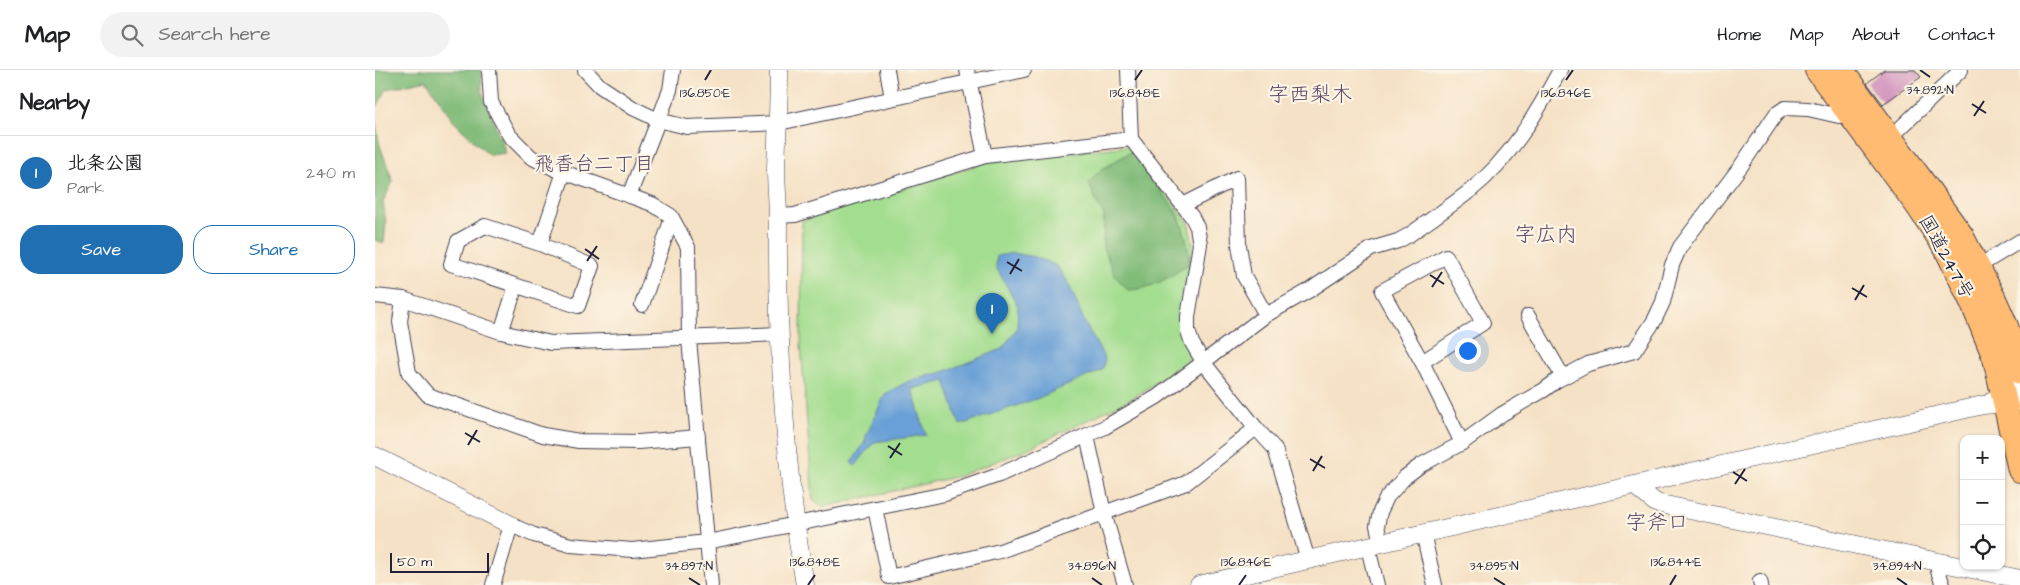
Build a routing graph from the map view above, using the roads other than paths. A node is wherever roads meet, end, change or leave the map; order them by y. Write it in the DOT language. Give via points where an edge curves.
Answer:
graph roads {
  1 [pos="489,70"];
  2 [pos="585,70"];
  3 [pos="673,70"];
  4 [pos="779,70"];
  5 [pos="887,70"];
  6 [pos="1024,70"];
  7 [pos="1129,70"];
  8 [pos="1560,70"];
  9 [pos="1817,70"];
  10 [pos="1841,70"];
  11 [pos="1961,70"];
  12 [pos="968,76"];
  13 [pos="892,98"];
  14 [pos="1849,114"];
  15 [pos="658,120"];
  16 [pos="779,123"];
  17 [pos="1891,137"];
  18 [pos="1131,139"];
  19 [pos="985,156"];
  20 [pos="564,172"];
  21 [pos="629,196"];
  22 [pos="1183,205"];
  23 [pos="778,216"];
  24 [pos="672,218"];
  25 [pos="2020,241"];
  26 [pos="540,244"];
  27 [pos="1977,267"];
  28 [pos="516,286"];
  29 [pos="375,296"];
  30 [pos="403,299"];
  31 [pos="642,305"];
  32 [pos="1266,316"];
  33 [pos="1528,316"];
  34 [pos="501,332"];
  35 [pos="780,334"];
  36 [pos="689,339"];
  37 [pos="1422,362"];
  38 [pos="1204,363"];
  39 [pos="2020,372"];
  40 [pos="1563,377"];
  41 [pos="2007,398"];
  42 [pos="1256,428"];
  43 [pos="1087,436"];
  44 [pos="698,437"];
  45 [pos="1462,443"];
  46 [pos="375,456"];
  47 [pos="2020,470"];
  48 [pos="1635,486"];
  49 [pos="875,508"];
  50 [pos="1105,513"];
  51 [pos="511,525"];
  52 [pos="795,525"];
  53 [pos="1423,534"];
  54 [pos="707,542"];
  55 [pos="1374,545"];
  56 [pos="1308,560"];
  57 [pos="1940,563"];
  58 [pos="1252,579"];
  59 [pos="2020,579"];
  60 [pos="493,585"];
  61 [pos="711,585"];
  62 [pos="805,585"];
  63 [pos="1125,585"];
  64 [pos="1199,585"];
  65 [pos="1377,585"];
  66 [pos="1435,585"];
  67 [pos="1943,585"];
  1 -- 20 [label="street" via="491,102 509,135 531,158"];
  2 -- 15 [label="street" via="615,98"];
  3 -- 15 [label="street" via="670,90"];
  4 -- 16 [label="street"];
  5 -- 13 [label="street"];
  6 -- 12 [label="street"];
  7 -- 18 [label="street"];
  8 -- 32 [label="street" via="1529,126 1471,190 1409,235 1371,249"];
  9 -- 14 [label="highway, 国道247号"];
  10 -- 17 [label="highway, 国道247号"];
  11 -- 17 [label="street"];
  12 -- 13 [label="street"];
  12 -- 19 [label="street"];
  13 -- 16 [label="street"];
  14 -- 40 [label="street" via="1839,116 1785,108 1776,114 1680,247 1663,302 1634,351 1588,364"];
  14 -- 41 [label="highway, 国道247号" via="1946,248 1995,358"];
  15 -- 16 [label="street" via="687,127"];
  15 -- 21 [label="street"];
  16 -- 23 [label="street"];
  17 -- 27 [label="highway, 国道247号" via="1961,235"];
  18 -- 19 [label="street"];
  18 -- 22 [label="street"];
  19 -- 23 [label="street" via="795,215"];
  20 -- 21 [label="street"];
  20 -- 26 [label="street"];
  21 -- 24 [label="street" via="652,204"];
  22 -- 32 [label="street" via="1237,178 1243,276"];
  22 -- 38 [label="street" via="1197,227 1200,244 1188,331 1191,343"];
  23 -- 35 [label="street"];
  24 -- 31 [label="street"];
  24 -- 36 [label="street" via="688,247"];
  25 -- 27 [label="street"];
  26 -- 28 [label="street" via="592,266 578,306"];
  26 -- 28 [label="street" via="485,226 458,241 451,264"];
  27 -- 39 [label="highway, 国道247号" via="2006,326"];
  28 -- 34 [label="street"];
  29 -- 30 [label="street"];
  30 -- 34 [label="street"];
  30 -- 44 [label="street" via="400,322 409,373 428,395 543,435 579,442"];
  32 -- 38 [label="street"];
  33 -- 40 [label="street"];
  34 -- 36 [label="street" via="551,343"];
  35 -- 36 [label="street"];
  35 -- 52 [label="street" via="783,407"];
  36 -- 44 [label="street"];
  37 -- 37 [label="street" via="1383,291 1446,256 1483,323"];
  37 -- 45 [label="street"];
  38 -- 42 [label="street"];
  38 -- 43 [label="street" via="1157,397"];
  40 -- 45 [label="street"];
  41 -- 47 [label="highway, 国道247号"];
  41 -- 48 [label="street"];
  42 -- 50 [label="street" via="1186,483"];
  42 -- 56 [label="street" via="1275,448"];
  43 -- 49 [label="street" via="981,482 945,494"];
  43 -- 50 [label="street"];
  44 -- 54 [label="street"];
  45 -- 55 [label="street" via="1421,465 1394,487 1380,512"];
  46 -- 51 [label="street"];
  48 -- 53 [label="street"];
  48 -- 57 [label="street" via="1656,503"];
  49 -- 50 [label="street" via="889,577 1000,551"];
  49 -- 52 [label="street"];
  50 -- 63 [label="street"];
  51 -- 54 [label="street" via="571,545 632,550"];
  51 -- 60 [label="street"];
  52 -- 54 [label="street"];
  52 -- 62 [label="street"];
  53 -- 55 [label="street"];
  53 -- 66 [label="street"];
  54 -- 61 [label="street"];
  55 -- 56 [label="street"];
  55 -- 65 [label="street"];
  56 -- 58 [label="street"];
  57 -- 59 [label="street"];
  57 -- 67 [label="street"];
  58 -- 64 [label="street"];
}
